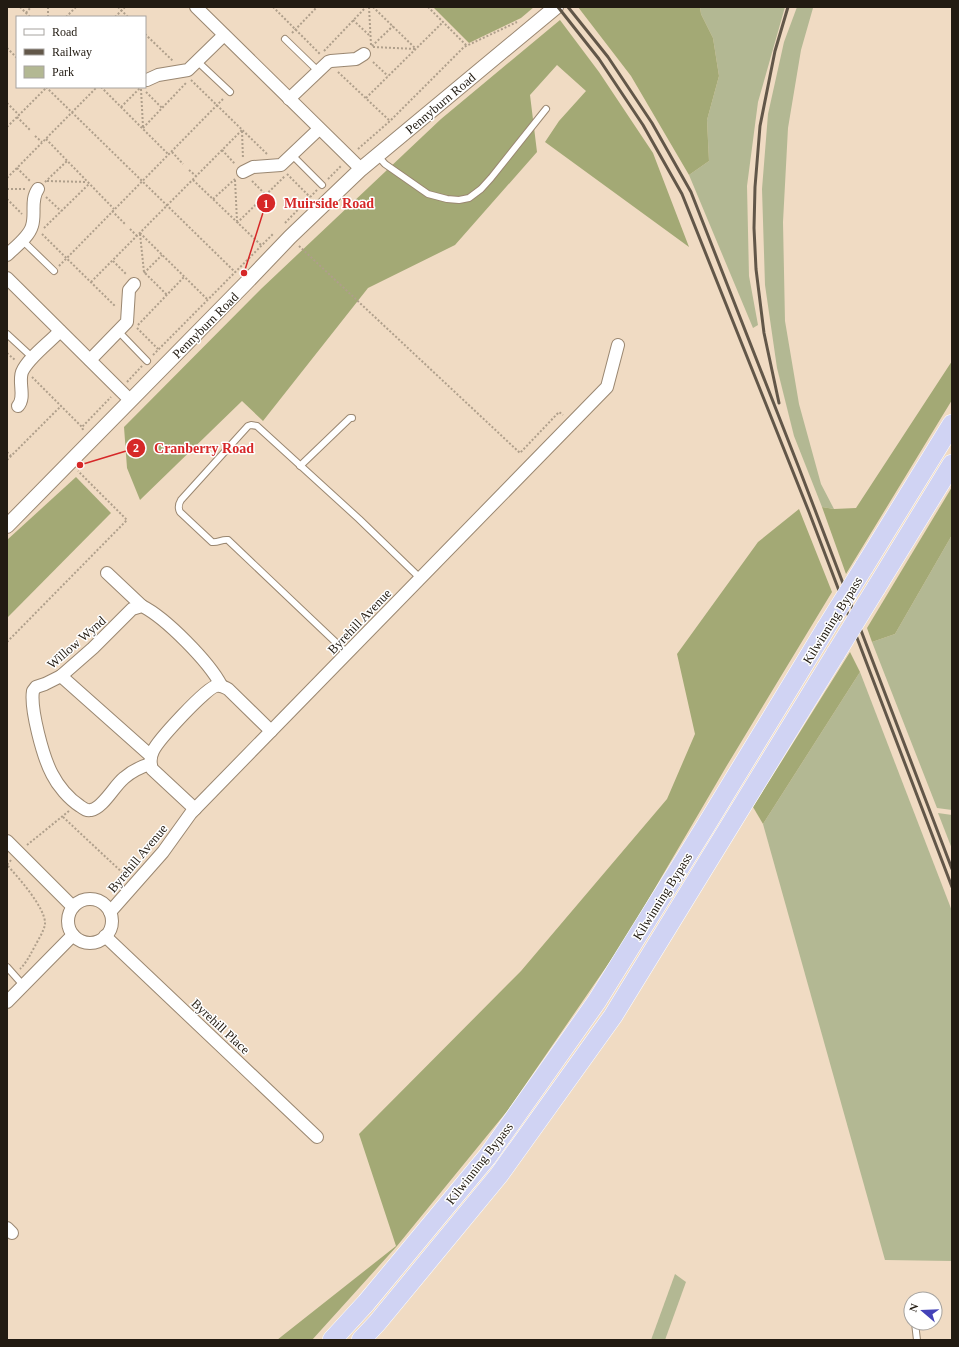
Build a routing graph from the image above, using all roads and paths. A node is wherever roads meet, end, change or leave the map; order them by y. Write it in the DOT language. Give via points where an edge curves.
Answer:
graph roads {
  1 [pos="20,7"];
  2 [pos="31,7"];
  3 [pos="76,7"];
  4 [pos="118,7"];
  5 [pos="125,7"];
  6 [pos="196,7"];
  7 [pos="273,7"];
  8 [pos="317,7"];
  9 [pos="366,7"];
  10 [pos="369,7"];
  11 [pos="373,7"];
  12 [pos="428,7"];
  13 [pos="556,7"];
  14 [pos="122,10"];
  15 [pos="26,13"];
  16 [pos="29,16"];
  17 [pos="67,16"];
  18 [pos="116,16"];
  19 [pos="127,16"];
  20 [pos="354,20"];
  21 [pos="443,22"];
  22 [pos="393,26"];
  23 [pos="296,29"];
  24 [pos="224,35"];
  25 [pos="371,37"];
  26 [pos="285,40"];
  27 [pos="468,46"];
  28 [pos="7,48"];
  29 [pos="416,48"];
  30 [pos="368,51"];
  31 [pos="16,57"];
  32 [pos="324,58"];
  33 [pos="198,62"];
  34 [pos="318,71"];
  35 [pos="388,76"];
  36 [pos="190,79"];
  37 [pos="146,83"];
  38 [pos="45,88"];
  39 [pos="47,88"];
  40 [pos="96,88"];
  41 [pos="102,88"];
  42 [pos="140,88"];
  43 [pos="143,88"];
  44 [pos="145,88"];
  45 [pos="230,92"];
  46 [pos="366,98"];
  47 [pos="289,99"];
  48 [pos="7,103"];
  49 [pos="217,105"];
  50 [pos="121,107"];
  51 [pos="162,108"];
  52 [pos="546,109"];
  53 [pos="72,112"];
  54 [pos="18,116"];
  55 [pos="390,121"];
  56 [pos="7,127"];
  57 [pos="143,128"];
  58 [pos="319,129"];
  59 [pos="30,130"];
  60 [pos="242,130"];
  61 [pos="35,136"];
  62 [pos="46,139"];
  63 [pos="42,142"];
  64 [pos="222,150"];
  65 [pos="171,152"];
  66 [pos="169,154"];
  67 [pos="292,155"];
  68 [pos="377,155"];
  69 [pos="67,161"];
  70 [pos="183,164"];
  71 [pos="17,168"];
  72 [pos="361,169"];
  73 [pos="189,170"];
  74 [pos="283,170"];
  75 [pos="196,176"];
  76 [pos="239,176"];
  77 [pos="7,178"];
  78 [pos="193,180"];
  79 [pos="143,181"];
  80 [pos="88,182"];
  81 [pos="42,185"];
  82 [pos="322,185"];
  83 [pos="7,189"];
  84 [pos="266,195"];
  85 [pos="310,197"];
  86 [pos="7,199"];
  87 [pos="213,200"];
  88 [pos="167,206"];
  89 [pos="113,210"];
  90 [pos="61,211"];
  91 [pos="237,223"];
  92 [pos="33,224"];
  93 [pos="125,224"];
  94 [pos="130,229"];
  95 [pos="140,233"];
  96 [pos="137,236"];
  97 [pos="290,237"];
  98 [pos="22,240"];
  99 [pos="262,246"];
  100 [pos="162,254"];
  101 [pos="7,255"];
  102 [pos="67,258"];
  103 [pos="113,260"];
  104 [pos="54,271"];
  105 [pos="144,272"];
  106 [pos="184,277"];
  107 [pos="7,278"];
  108 [pos="92,282"];
  109 [pos="134,283"];
  110 [pos="246,283"];
  111 [pos="167,295"];
  112 [pos="208,300"];
  113 [pos="128,319"];
  114 [pos="60,331"];
  115 [pos="119,332"];
  116 [pos="7,334"];
  117 [pos="618,345"];
  118 [pos="158,350"];
  119 [pos="33,358"];
  120 [pos="90,360"];
  121 [pos="147,361"];
  122 [pos="24,369"];
  123 [pos="130,400"];
  124 [pos="18,406"];
  125 [pos="61,406"];
  126 [pos="352,418"];
  127 [pos="571,424"];
  128 [pos="952,424"];
  129 [pos="82,427"];
  130 [pos="7,452"];
  131 [pos="11,456"];
  132 [pos="7,460"];
  133 [pos="70,463"];
  134 [pos="952,464"];
  135 [pos="300,466"];
  136 [pos="7,526"];
  137 [pos="108,573"];
  138 [pos="420,578"];
  139 [pos="142,606"];
  140 [pos="7,642"];
  141 [pos="347,653"];
  142 [pos="61,676"];
  143 [pos="221,685"];
  144 [pos="271,731"];
  145 [pos="150,760"];
  146 [pos="77,804"];
  147 [pos="195,809"];
  148 [pos="62,817"];
  149 [pos="7,841"];
  150 [pos="18,852"];
  151 [pos="135,884"];
  152 [pos="73,907"];
  153 [pos="110,912"];
  154 [pos="73,935"];
  155 [pos="105,936"];
  156 [pos="7,967"];
  157 [pos="15,975"];
  158 [pos="23,985"];
  159 [pos="7,1002"];
  160 [pos="317,1137"];
  161 [pos="332,1340"];
  162 [pos="361,1340"];
  1 -- 15 [label="path"];
  2 -- 15 [label="path"];
  3 -- 17 [label="path"];
  4 -- 14 [label="path"];
  5 -- 14 [label="path"];
  6 -- 24 [label="street"];
  7 -- 23 [label="path"];
  8 -- 23 [label="path"];
  9 -- 20 [label="path"];
  10 -- 25 [label="path"];
  11 -- 22 [label="path"];
  12 -- 21 [label="path"];
  13 -- 68 [label="street, Pennyburn Road"];
  14 -- 18 [label="path"];
  14 -- 19 [label="path"];
  15 -- 16 [label="path"];
  20 -- 25 [label="path"];
  20 -- 32 [label="path"];
  21 -- 27 [label="path"];
  21 -- 29 [label="path"];
  22 -- 29 [label="path"];
  22 -- 30 [label="path"];
  23 -- 26 [label="path"];
  23 -- 32 [label="path"];
  24 -- 33 [label="street"];
  24 -- 47 [label="street"];
  25 -- 30 [label="path"];
  26 -- 34 [label="lane"];
  28 -- 31 [label="path"];
  29 -- 30 [label="path"];
  29 -- 35 [label="path"];
  30 -- 32 [label="street" via="356,60 332,61"];
  30 -- 35 [label="path"];
  32 -- 34 [label="street"];
  32 -- 46 [label="path"];
  33 -- 37 [label="street" via="186,71 158,75"];
  33 -- 45 [label="lane"];
  34 -- 47 [label="street"];
  35 -- 46 [label="path"];
  36 -- 51 [label="path"];
  38 -- 54 [label="path"];
  39 -- 53 [label="path"];
  40 -- 53 [label="path"];
  41 -- 50 [label="path"];
  42 -- 50 [label="path"];
  43 -- 57 [label="path"];
  44 -- 51 [label="path"];
  45 -- 49 [label="path"];
  46 -- 55 [label="path"];
  47 -- 58 [label="street"];
  48 -- 54 [label="path"];
  49 -- 60 [label="path"];
  49 -- 65 [label="path"];
  50 -- 57 [label="path"];
  51 -- 57 [label="path"];
  52 -- 68 [label="lane" via="491,178 470,198 447,199 428,194"];
  53 -- 62 [label="path"];
  53 -- 79 [label="path"];
  54 -- 56 [label="path"];
  54 -- 59 [label="path"];
  57 -- 66 [label="path"];
  58 -- 67 [label="street"];
  58 -- 72 [label="street"];
  60 -- 64 [label="path"];
  60 -- 74 [label="path"];
  60 -- 76 [label="path"];
  61 -- 63 [label="path"];
  62 -- 63 [label="path"];
  62 -- 69 [label="path"];
  63 -- 71 [label="path"];
  64 -- 75 [label="path"];
  64 -- 76 [label="path"];
  65 -- 66 [label="path"];
  65 -- 70 [label="path"];
  66 -- 79 [label="path"];
  67 -- 74 [label="street"];
  67 -- 82 [label="lane"];
  68 -- 72 [label="street, Pennyburn Road"];
  69 -- 80 [label="path"];
  69 -- 81 [label="path"];
  71 -- 77 [label="path"];
  71 -- 81 [label="path"];
  72 -- 97 [label="street, Pennyburn Road"];
  73 -- 75 [label="path"];
  74 -- 76 [label="street" via="253,167"];
  74 -- 84 [label="path"];
  74 -- 85 [label="path"];
  75 -- 78 [label="path"];
  76 -- 84 [label="path"];
  76 -- 87 [label="path"];
  76 -- 91 [label="path"];
  78 -- 87 [label="path"];
  78 -- 88 [label="path"];
  79 -- 88 [label="path"];
  79 -- 89 [label="path"];
  80 -- 81 [label="path"];
  80 -- 89 [label="path"];
  80 -- 90 [label="path"];
  81 -- 83 [label="path"];
  81 -- 90 [label="path"];
  81 -- 92 [label="street" via="34,196"];
  84 -- 91 [label="path"];
  86 -- 92 [label="path"];
  87 -- 91 [label="path"];
  88 -- 95 [label="path"];
  88 -- 110 [label="path"];
  89 -- 93 [label="path"];
  89 -- 102 [label="path"];
  90 -- 102 [label="path" via="40,232"];
  91 -- 99 [label="path"];
  92 -- 98 [label="street"];
  94 -- 96 [label="path"];
  95 -- 96 [label="path"];
  95 -- 100 [label="path"];
  95 -- 105 [label="path"];
  96 -- 103 [label="path"];
  97 -- 110 [label="street, Pennyburn Road"];
  97 -- 127 [label="path" via="520,453 559,412"];
  98 -- 101 [label="street"];
  98 -- 104 [label="lane"];
  100 -- 105 [label="path"];
  100 -- 106 [label="path"];
  102 -- 104 [label="path"];
  102 -- 108 [label="path"];
  103 -- 108 [label="path"];
  103 -- 109 [label="path"];
  105 -- 109 [label="path"];
  105 -- 111 [label="path"];
  106 -- 111 [label="path"];
  106 -- 112 [label="path"];
  107 -- 114 [label="street"];
  108 -- 113 [label="path"];
  109 -- 113 [label="street" via="129,290"];
  110 -- 123 [label="street, Pennyburn Road"];
  111 -- 118 [label="path" via="136,327"];
  113 -- 115 [label="street"];
  114 -- 119 [label="street"];
  114 -- 120 [label="street"];
  115 -- 120 [label="street"];
  115 -- 121 [label="lane"];
  116 -- 119 [label="lane"];
  117 -- 127 [label="street, Byrehill Avenue" via="606,387"];
  119 -- 122 [label="street"];
  120 -- 123 [label="street"];
  122 -- 124 [label="street" via="21,376 21,401"];
  122 -- 125 [label="path"];
  123 -- 133 [label="street, Pennyburn Road"];
  125 -- 129 [label="path"];
  125 -- 131 [label="path"];
  126 -- 135 [label="lane"];
  127 -- 138 [label="street, Byrehill Avenue"];
  128 -- 161 [label="highway, Kilwinning Bypass, bridge" via="597,1001 487,1156 366,1303"];
  130 -- 131 [label="path"];
  131 -- 132 [label="path"];
  133 -- 136 [label="street, Pennyburn Road"];
  133 -- 140 [label="path" via="127,520"];
  134 -- 162 [label="highway, Kilwinning Bypass, bridge" via="612,1016 499,1175"];
  135 -- 138 [label="lane"];
  135 -- 141 [label="lane" via="258,426 248,426 180,500 178,509 212,542 228,540"];
  137 -- 139 [label="street"];
  138 -- 141 [label="street, Byrehill Avenue"];
  139 -- 142 [label="street, Willow Wynd" via="132,609"];
  139 -- 143 [label="street" via="150,610 194,650 216,675"];
  141 -- 144 [label="street, Byrehill Avenue"];
  142 -- 145 [label="street"];
  142 -- 146 [label="street, Willow Wynd" via="36,686 33,691 34,710 41,744 52,774 64,792"];
  143 -- 144 [label="street"];
  143 -- 145 [label="street" via="214,686 204,694 166,732 153,750"];
  144 -- 147 [label="street, Byrehill Avenue"];
  145 -- 146 [label="street, Willow Wynd" via="123,779 100,806 86,810"];
  145 -- 147 [label="street" via="152,769"];
  146 -- 148 [label="path"];
  147 -- 151 [label="street, Byrehill Avenue"];
  148 -- 150 [label="path"];
  148 -- 151 [label="path"];
  149 -- 150 [label="street"];
  150 -- 152 [label="street"];
  150 -- 157 [label="path" via="7,865 26,886 43,914 45,924 26,962"];
  151 -- 153 [label="street, Byrehill Avenue"];
  152 -- 153 [label="street" via="79,902 93,899 106,906"];
  152 -- 154 [label="street" via="68,920"];
  153 -- 155 [label="street" via="112,923"];
  154 -- 155 [label="street" via="90,943"];
  154 -- 158 [label="street"];
  155 -- 160 [label="street, Byrehill Place"];
  156 -- 157 [label="lane"];
  157 -- 158 [label="lane"];
  158 -- 159 [label="street"];
}
